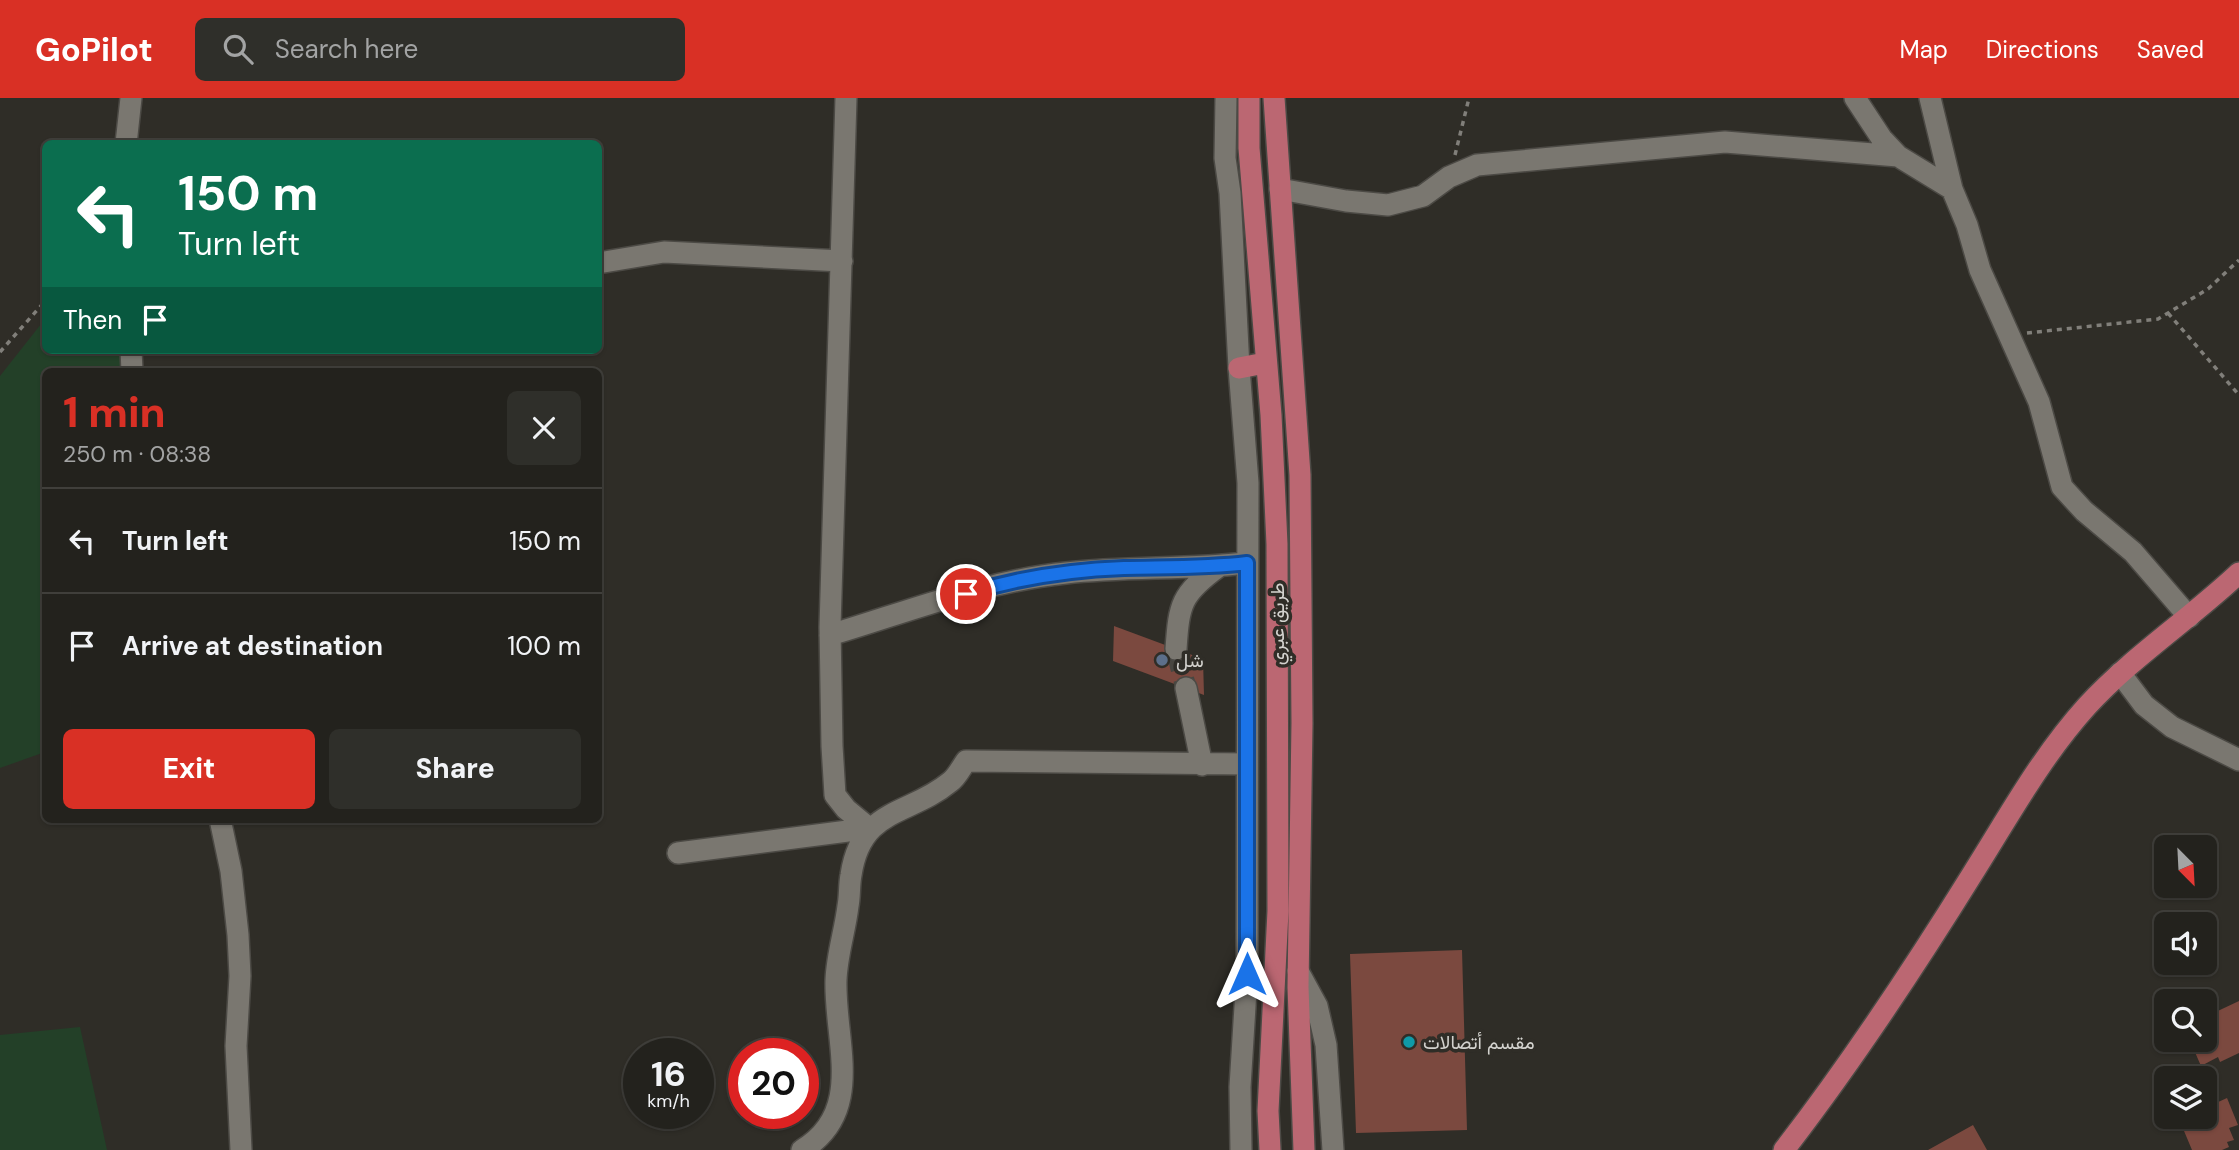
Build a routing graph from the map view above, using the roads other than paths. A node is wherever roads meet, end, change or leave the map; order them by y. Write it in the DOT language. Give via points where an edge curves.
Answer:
graph roads {
  1 [pos="131,98"];
  2 [pos="846,98"];
  3 [pos="1226,98"];
  4 [pos="1249,98"];
  5 [pos="1274,98"];
  6 [pos="1855,98"];
  7 [pos="1930,98"];
  8 [pos="126,140"];
  9 [pos="1898,156"];
  10 [pos="1280,189"];
  11 [pos="1952,189"];
  12 [pos="842,261"];
  13 [pos="602,262"];
  14 [pos="1265,363"];
  15 [pos="1239,368"];
  16 [pos="1247,563"];
  17 [pos="1218,566"];
  18 [pos="2239,573"];
  19 [pos="2189,617"];
  20 [pos="830,635"];
  21 [pos="1175,649"];
  22 [pos="2120,673"];
  23 [pos="1186,688"];
  24 [pos="2239,760"];
  25 [pos="1247,764"];
  26 [pos="1202,765"];
  27 [pos="221,823"];
  28 [pos="870,828"];
  29 [pos="678,853"];
  30 [pos="1298,971"];
  31 [pos="241,1150"];
  32 [pos="802,1150"];
  33 [pos="1241,1150"];
  34 [pos="1272,1150"];
  35 [pos="1304,1150"];
  36 [pos="1333,1150"];
  37 [pos="1784,1150"];
  1 -- 8 [label="street"];
  2 -- 12 [label="street"];
  3 -- 15 [label="street" via="1225,158"];
  4 -- 14 [label="main road, طريق عبري"];
  5 -- 10 [label="main road, طريق عبري"];
  6 -- 9 [label="street"];
  7 -- 11 [label="street"];
  9 -- 10 [label="street" via="1725,142 1477,165 1449,177 1423,196 1388,205"];
  9 -- 11 [label="street"];
  10 -- 30 [label="main road, طريق عبري" via="1300,475"];
  11 -- 19 [label="street" via="1980,270 2039,402 2062,487 2133,552"];
  12 -- 13 [label="street" via="664,252"];
  12 -- 20 [label="street"];
  14 -- 15 [label="main road"];
  14 -- 34 [label="main road, طريق عبري" via="1277,544 1278,911 1268,1111"];
  15 -- 16 [label="street" via="1248,483"];
  16 -- 17 [label="street"];
  16 -- 25 [label="street"];
  17 -- 20 [label="street" via="1122,568 1006,582"];
  17 -- 21 [label="street" via="1187,593 1178,614"];
  18 -- 19 [label="main road"];
  19 -- 22 [label="main road"];
  20 -- 28 [label="street" via="835,795"];
  22 -- 24 [label="street" via="2144,705 2172,727"];
  22 -- 37 [label="main road" via="2060,738 1926,946"];
  23 -- 26 [label="street"];
  25 -- 26 [label="street"];
  25 -- 33 [label="street"];
  26 -- 28 [label="street" via="966,761 952,781"];
  27 -- 31 [label="street" via="238,935 236,1045"];
  28 -- 29 [label="street"];
  28 -- 32 [label="street" via="851,873 836,964 839,1104 829,1127"];
  30 -- 35 [label="main road, طريق عبري"];
  30 -- 36 [label="street" via="1317,1006 1326,1045"];
}
